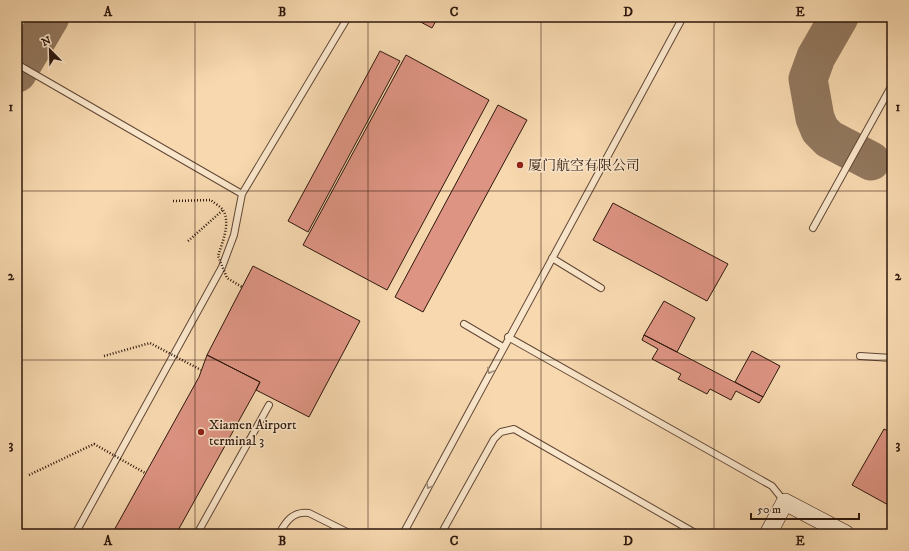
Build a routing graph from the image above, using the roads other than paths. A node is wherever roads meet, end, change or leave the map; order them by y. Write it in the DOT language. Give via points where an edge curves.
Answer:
graph roads {
  1 [pos="348,17"];
  2 [pos="683,17"];
  3 [pos="17,64"];
  4 [pos="892,84"];
  5 [pos="242,194"];
  6 [pos="813,228"];
  7 [pos="552,258"];
  8 [pos="601,288"];
  9 [pos="464,324"];
  10 [pos="508,337"];
  11 [pos="503,347"];
  12 [pos="860,356"];
  13 [pos="892,358"];
  14 [pos="269,404"];
  15 [pos="785,502"];
  16 [pos="75,534"];
  17 [pos="198,534"];
  18 [pos="279,534"];
  19 [pos="351,534"];
  20 [pos="403,534"];
  21 [pos="440,534"];
  22 [pos="697,534"];
  23 [pos="768,534"];
  24 [pos="846,534"];
  1 -- 5 [label="lane"];
  2 -- 7 [label="lane"];
  3 -- 5 [label="lane"];
  4 -- 6 [label="lane"];
  5 -- 16 [label="lane" via="234,235 222,267"];
  7 -- 8 [label="lane"];
  7 -- 10 [label="lane"];
  9 -- 11 [label="lane"];
  10 -- 11 [label="lane"];
  10 -- 15 [label="lane" via="772,486"];
  11 -- 20 [label="lane, one-way"];
  12 -- 13 [label="lane"];
  14 -- 17 [label="lane"];
  15 -- 23 [label="main road"];
  15 -- 24 [label="main road"];
  18 -- 19 [label="lane" via="290,518 302,512"];
  21 -- 22 [label="lane" via="494,439 501,432 514,429"];
}
